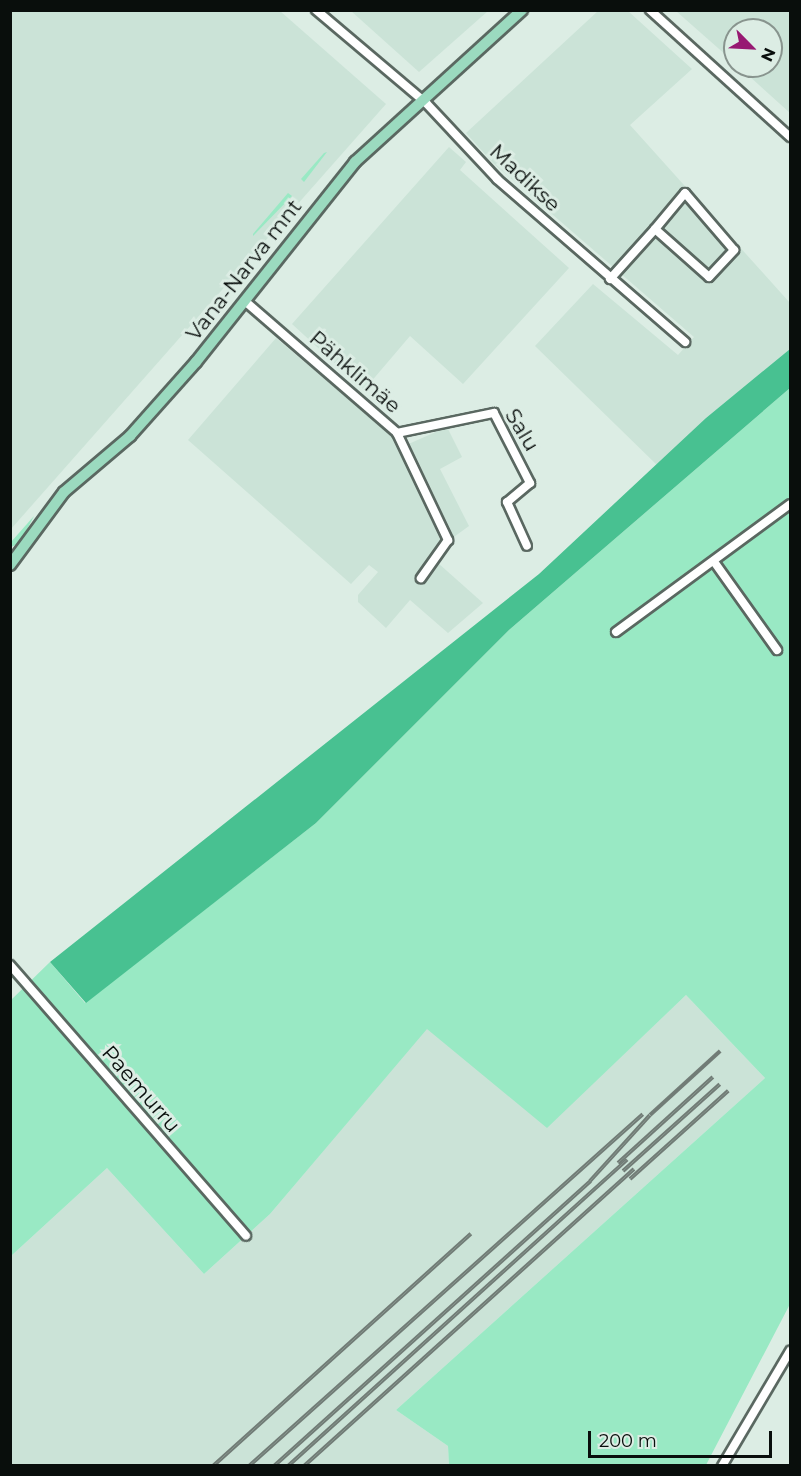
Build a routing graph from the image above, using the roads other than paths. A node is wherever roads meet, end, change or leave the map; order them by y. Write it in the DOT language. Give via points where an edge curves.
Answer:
graph roads {
  1 [pos="316,10"];
  2 [pos="522,10"];
  3 [pos="650,10"];
  4 [pos="420,98"];
  5 [pos="790,137"];
  6 [pos="655,230"];
  7 [pos="610,279"];
  8 [pos="246,302"];
  9 [pos="685,342"];
  10 [pos="397,433"];
  11 [pos="790,504"];
  12 [pos="527,546"];
  13 [pos="715,562"];
  14 [pos="10,565"];
  15 [pos="421,578"];
  16 [pos="616,632"];
  17 [pos="777,650"];
  18 [pos="10,965"];
  19 [pos="246,1236"];
  20 [pos="790,1351"];
  21 [pos="722,1466"];
  1 -- 4 [label="street, Madikse"];
  2 -- 4 [label="main road, Vana-Narva mnt"];
  3 -- 5 [label="street"];
  4 -- 7 [label="street, Madikse" via="497,179"];
  4 -- 8 [label="main road, Vana-Narva mnt" via="355,162"];
  6 -- 6 [label="street" via="709,278 734,250 685,193"];
  6 -- 7 [label="street"];
  7 -- 9 [label="street, Madikse"];
  8 -- 10 [label="street, Pähklimäe"];
  8 -- 14 [label="main road, Vana-Narva mnt" via="130,436 64,492"];
  10 -- 12 [label="street, Salu" via="494,413 530,483 507,502"];
  10 -- 15 [label="street, Pähklimäe" via="447,540"];
  11 -- 13 [label="street"];
  13 -- 16 [label="street"];
  13 -- 17 [label="street"];
  18 -- 19 [label="street, Paemurru"];
  20 -- 21 [label="street"];
}
